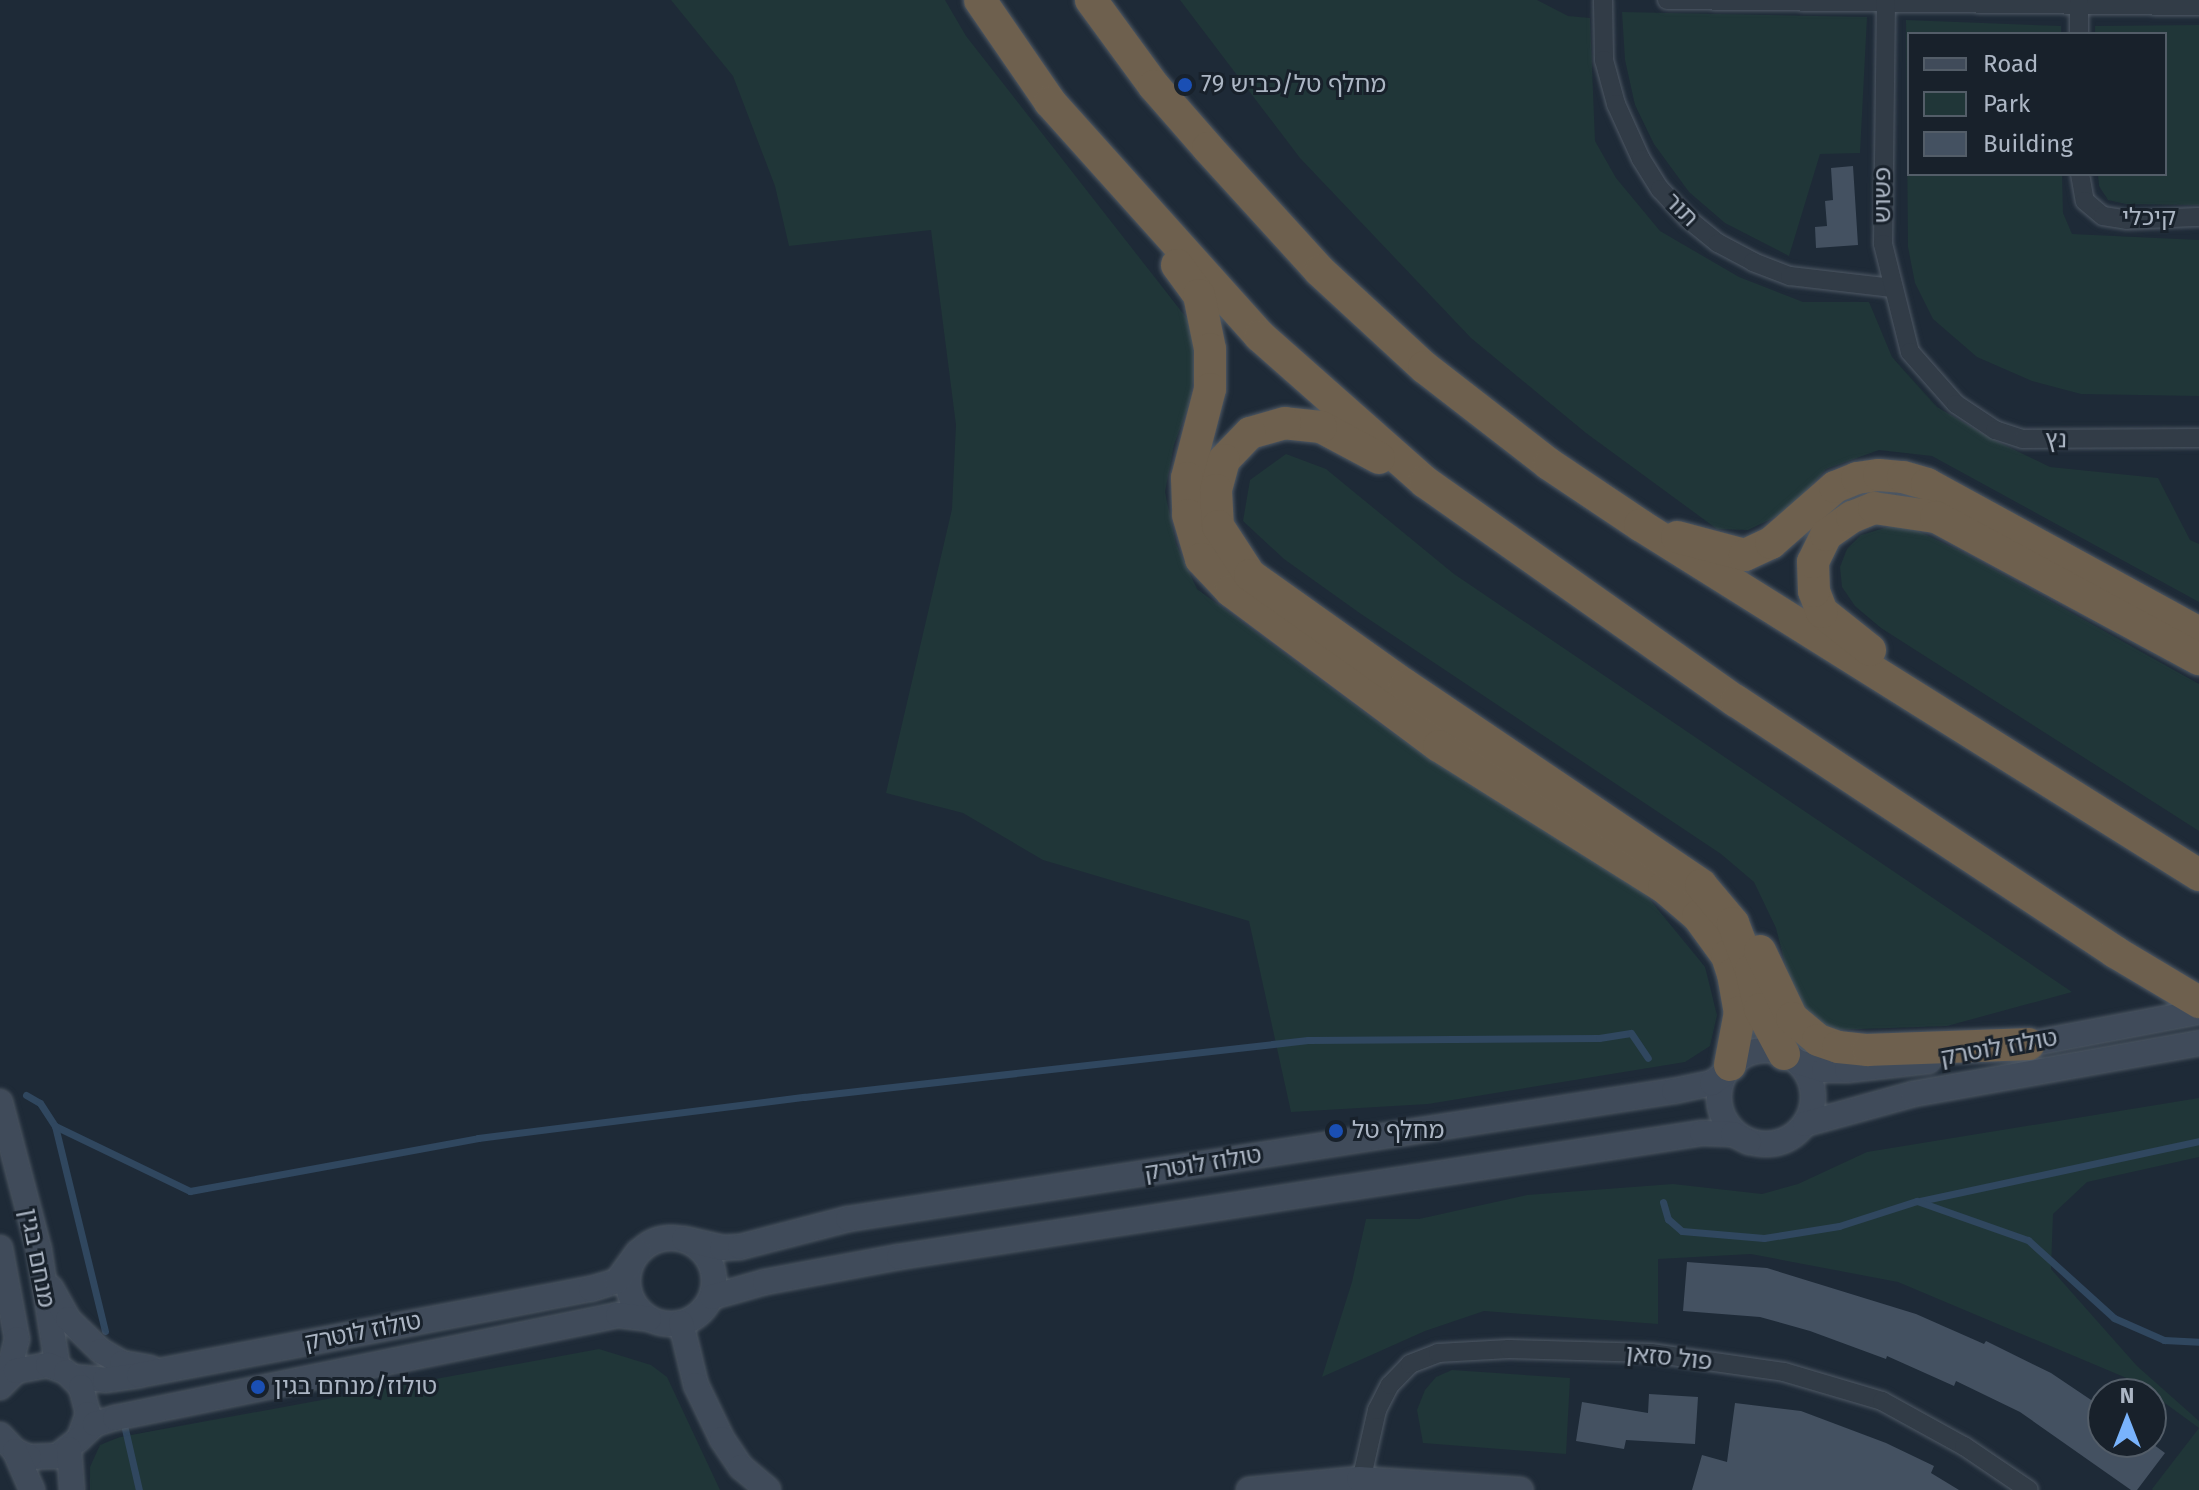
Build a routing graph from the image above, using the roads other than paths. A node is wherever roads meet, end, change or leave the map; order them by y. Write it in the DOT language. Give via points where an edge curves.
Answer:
graph roads {
  1 [pos="980,0"];
  2 [pos="1091,0"];
  3 [pos="1603,0"];
  4 [pos="1667,0"];
  5 [pos="1886,0"];
  6 [pos="2079,3"];
  7 [pos="2199,6"];
  8 [pos="2079,32"];
  9 [pos="1100,159"];
  10 [pos="2080,176"];
  11 [pos="2199,217"];
  12 [pos="1892,288"];
  13 [pos="1932,379"];
  14 [pos="2199,438"];
  15 [pos="1425,482"];
  16 [pos="1640,525"];
  17 [pos="2199,633"];
  18 [pos="2199,659"];
  19 [pos="2066,794"];
  20 [pos="2199,875"];
  21 [pos="1701,885"];
  22 [pos="2199,1002"];
  23 [pos="2199,1012"];
  24 [pos="2199,1043"];
  25 [pos="2029,1044"];
  26 [pos="1791,1058"];
  27 [pos="1726,1070"];
  28 [pos="0,1102"];
  29 [pos="1805,1124"];
  30 [pos="1749,1142"];
  31 [pos="684,1239"];
  32 [pos="39,1250"];
  33 [pos="638,1252"];
  34 [pos="1,1254"];
  35 [pos="712,1297"];
  36 [pos="649,1319"];
  37 [pos="0,1321"];
  38 [pos="681,1323"];
  39 [pos="165,1370"];
  40 [pos="65,1372"];
  41 [pos="3,1382"];
  42 [pos="7,1443"];
  43 [pos="74,1444"];
  44 [pos="1359,1484"];
  45 [pos="32,1490"];
  46 [pos="72,1490"];
  47 [pos="768,1490"];
  48 [pos="1249,1490"];
  49 [pos="1521,1490"];
  50 [pos="2029,1490"];
  1 -- 9 [label="highway" via="1050,102"];
  2 -- 16 [label="highway" via="1154,86 1320,271 1424,367 1549,464"];
  3 -- 12 [label="street, תור" via="1604,60 1616,104 1641,159 1687,218 1718,243 1790,276"];
  4 -- 5 [label="street"];
  5 -- 6 [label="street"];
  5 -- 12 [label="street, פשוש" via="1883,230"];
  6 -- 7 [label="street"];
  6 -- 8 [label="street"];
  9 -- 15 [label="highway" via="1260,336"];
  9 -- 27 [label="highway" via="1199,295 1210,349 1210,389 1187,478 1201,559 1231,591 1439,746 1664,887 1698,916 1727,956 1735,983 1740,1012"];
  10 -- 11 [label="street, קיכלי" via="2085,201 2103,216"];
  12 -- 13 [label="street, פשוש" via="1910,352"];
  13 -- 14 [label="street, נץ" via="1956,404 1995,430 2023,439"];
  15 -- 21 [label="highway" via="1321,427 1285,423 1250,433 1224,460 1216,490 1218,526 1250,575"];
  15 -- 22 [label="highway" via="1736,701"];
  16 -- 17 [label="highway" via="1745,555 1771,543 1835,487 1868,476 1903,477 1927,484"];
  16 -- 19 [label="highway"];
  18 -- 19 [label="highway" via="1936,517 1874,508 1826,535 1813,562 1814,591 1822,612"];
  19 -- 20 [label="highway"];
  21 -- 25 [label="highway" via="1737,916 1792,1018 1818,1040 1868,1050"];
  21 -- 26 [label="highway" via="1733,923 1760,1009"];
  23 -- 25 [label="main road, טולוז לוטרק"];
  24 -- 29 [label="main road, טולוז לוטרק" via="1913,1094"];
  25 -- 26 [label="main road, טולוז לוטרק" via="1847,1070 1824,1070"];
  26 -- 27 [label="main road" via="1756,1051"];
  26 -- 29 [label="main road" via="1812,1085"];
  27 -- 30 [label="main road" via="1718,1091 1724,1122"];
  27 -- 31 [label="main road, טולוז לוטרק" via="1712,1083 1674,1091 877,1214 740,1247"];
  28 -- 32 [label="main road, מנחם בגין"];
  29 -- 30 [label="main road" via="1780,1143"];
  30 -- 35 [label="main road, טולוז לוטרק" via="1733,1134 1702,1133 899,1257"];
  31 -- 33 [label="main road" via="659,1239"];
  31 -- 35 [label="main road" via="707,1255 713,1268"];
  32 -- 39 [label="main road" via="54,1296 83,1335 122,1363"];
  32 -- 40 [label="main road, מנחם בגין"];
  33 -- 36 [label="main road" via="628,1288"];
  33 -- 39 [label="main road, טולוז לוטרק" via="617,1281 591,1289"];
  34 -- 37 [label="main road"];
  34 -- 41 [label="main road, מנחם בגין" via="17,1339"];
  35 -- 38 [label="main road" via="694,1318"];
  36 -- 38 [label="main road"];
  36 -- 43 [label="main road, טולוז לוטרק" via="618,1315 130,1415 95,1424"];
  38 -- 47 [label="main road" via="696,1385 722,1439 741,1467"];
  39 -- 40 [label="main road, טולוז לוטרק" via="105,1380"];
  40 -- 41 [label="main road, טולוז לוטרק" via="48,1365 26,1366"];
  40 -- 43 [label="main road, מנחם בגין" via="86,1400 85,1427"];
  42 -- 43 [label="main road" via="43,1458"];
  42 -- 45 [label="main road"];
  43 -- 46 [label="main road"];
  44 -- 48 [label="main road"];
  44 -- 49 [label="main road"];
  44 -- 50 [label="street, פול סזאן" via="1377,1410 1390,1385 1410,1364 1438,1353 1509,1349 1651,1353 1784,1372 1882,1401"];
}
